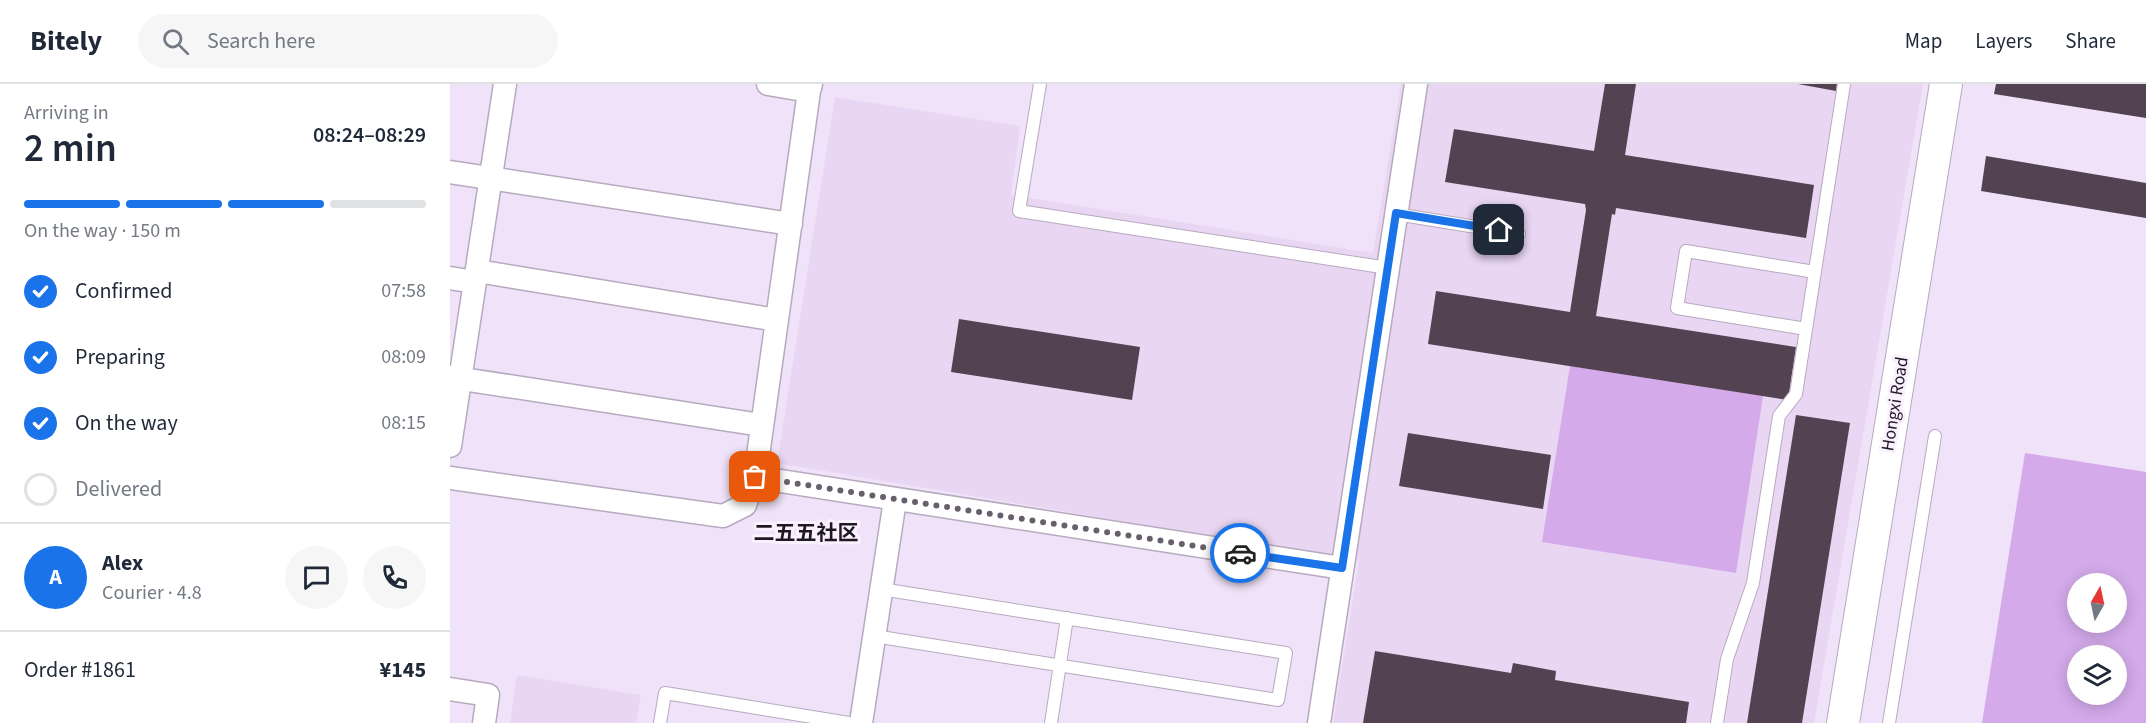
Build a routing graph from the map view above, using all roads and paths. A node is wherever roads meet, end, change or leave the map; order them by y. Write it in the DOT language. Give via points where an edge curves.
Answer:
graph roads {
  1 [pos="505,84"];
  2 [pos="768,84"];
  3 [pos="1040,84"];
  4 [pos="1416,84"];
  5 [pos="1844,84"];
  6 [pos="1946,84"];
  7 [pos="810,87"];
  8 [pos="450,172"];
  9 [pos="490,179"];
  10 [pos="1396,213"];
  11 [pos="791,224"];
  12 [pos="1520,234"];
  13 [pos="1388,267"];
  14 [pos="1815,272"];
  15 [pos="476,276"];
  16 [pos="450,278"];
  17 [pos="777,320"];
  18 [pos="1806,329"];
  19 [pos="455,377"];
  20 [pos="762,425"];
  21 [pos="1935,436"];
  22 [pos="450,446"];
  23 [pos="755,477"];
  24 [pos="450,478"];
  25 [pos="895,500"];
  26 [pos="1342,568"];
  27 [pos="882,589"];
  28 [pos="1067,618"];
  29 [pos="874,636"];
  30 [pos="1060,666"];
  31 [pos="450,689"];
  32 [pos="484,723"];
  33 [pos="660,723"];
  34 [pos="849,723"];
  35 [pos="861,723"];
  36 [pos="1051,723"];
  37 [pos="1319,723"];
  38 [pos="1717,723"];
  39 [pos="1843,723"];
  40 [pos="1889,723"];
  1 -- 9 [label="street"];
  2 -- 7 [label="street"];
  3 -- 13 [label="lane" via="1018,212"];
  4 -- 10 [label="street"];
  5 -- 14 [label="lane"];
  6 -- 39 [label="street, Hongxi Road"];
  7 -- 11 [label="street"];
  8 -- 9 [label="street"];
  9 -- 11 [label="street"];
  9 -- 15 [label="street"];
  10 -- 12 [label="lane"];
  10 -- 13 [label="street"];
  11 -- 17 [label="street"];
  13 -- 26 [label="street"];
  14 -- 18 [label="lane"];
  14 -- 18 [label="lane" via="1686,251 1677,308"];
  15 -- 16 [label="street"];
  15 -- 17 [label="street"];
  15 -- 19 [label="street"];
  17 -- 20 [label="street"];
  18 -- 38 [label="lane" via="1796,394 1779,416 1753,583 1727,659"];
  19 -- 20 [label="street"];
  19 -- 22 [label="street"];
  20 -- 23 [label="street"];
  21 -- 40 [label="lane"];
  23 -- 24 [label="street" via="745,505 723,516"];
  23 -- 25 [label="street"];
  25 -- 26 [label="street"];
  25 -- 27 [label="street"];
  26 -- 37 [label="street"];
  27 -- 28 [label="lane"];
  27 -- 29 [label="street"];
  28 -- 30 [label="lane"];
  28 -- 30 [label="lane" via="1286,653 1278,700"];
  29 -- 30 [label="lane"];
  29 -- 35 [label="street"];
  30 -- 36 [label="lane"];
  31 -- 32 [label="street" via="488,695"];
  33 -- 34 [label="lane" via="665,693"];
}
